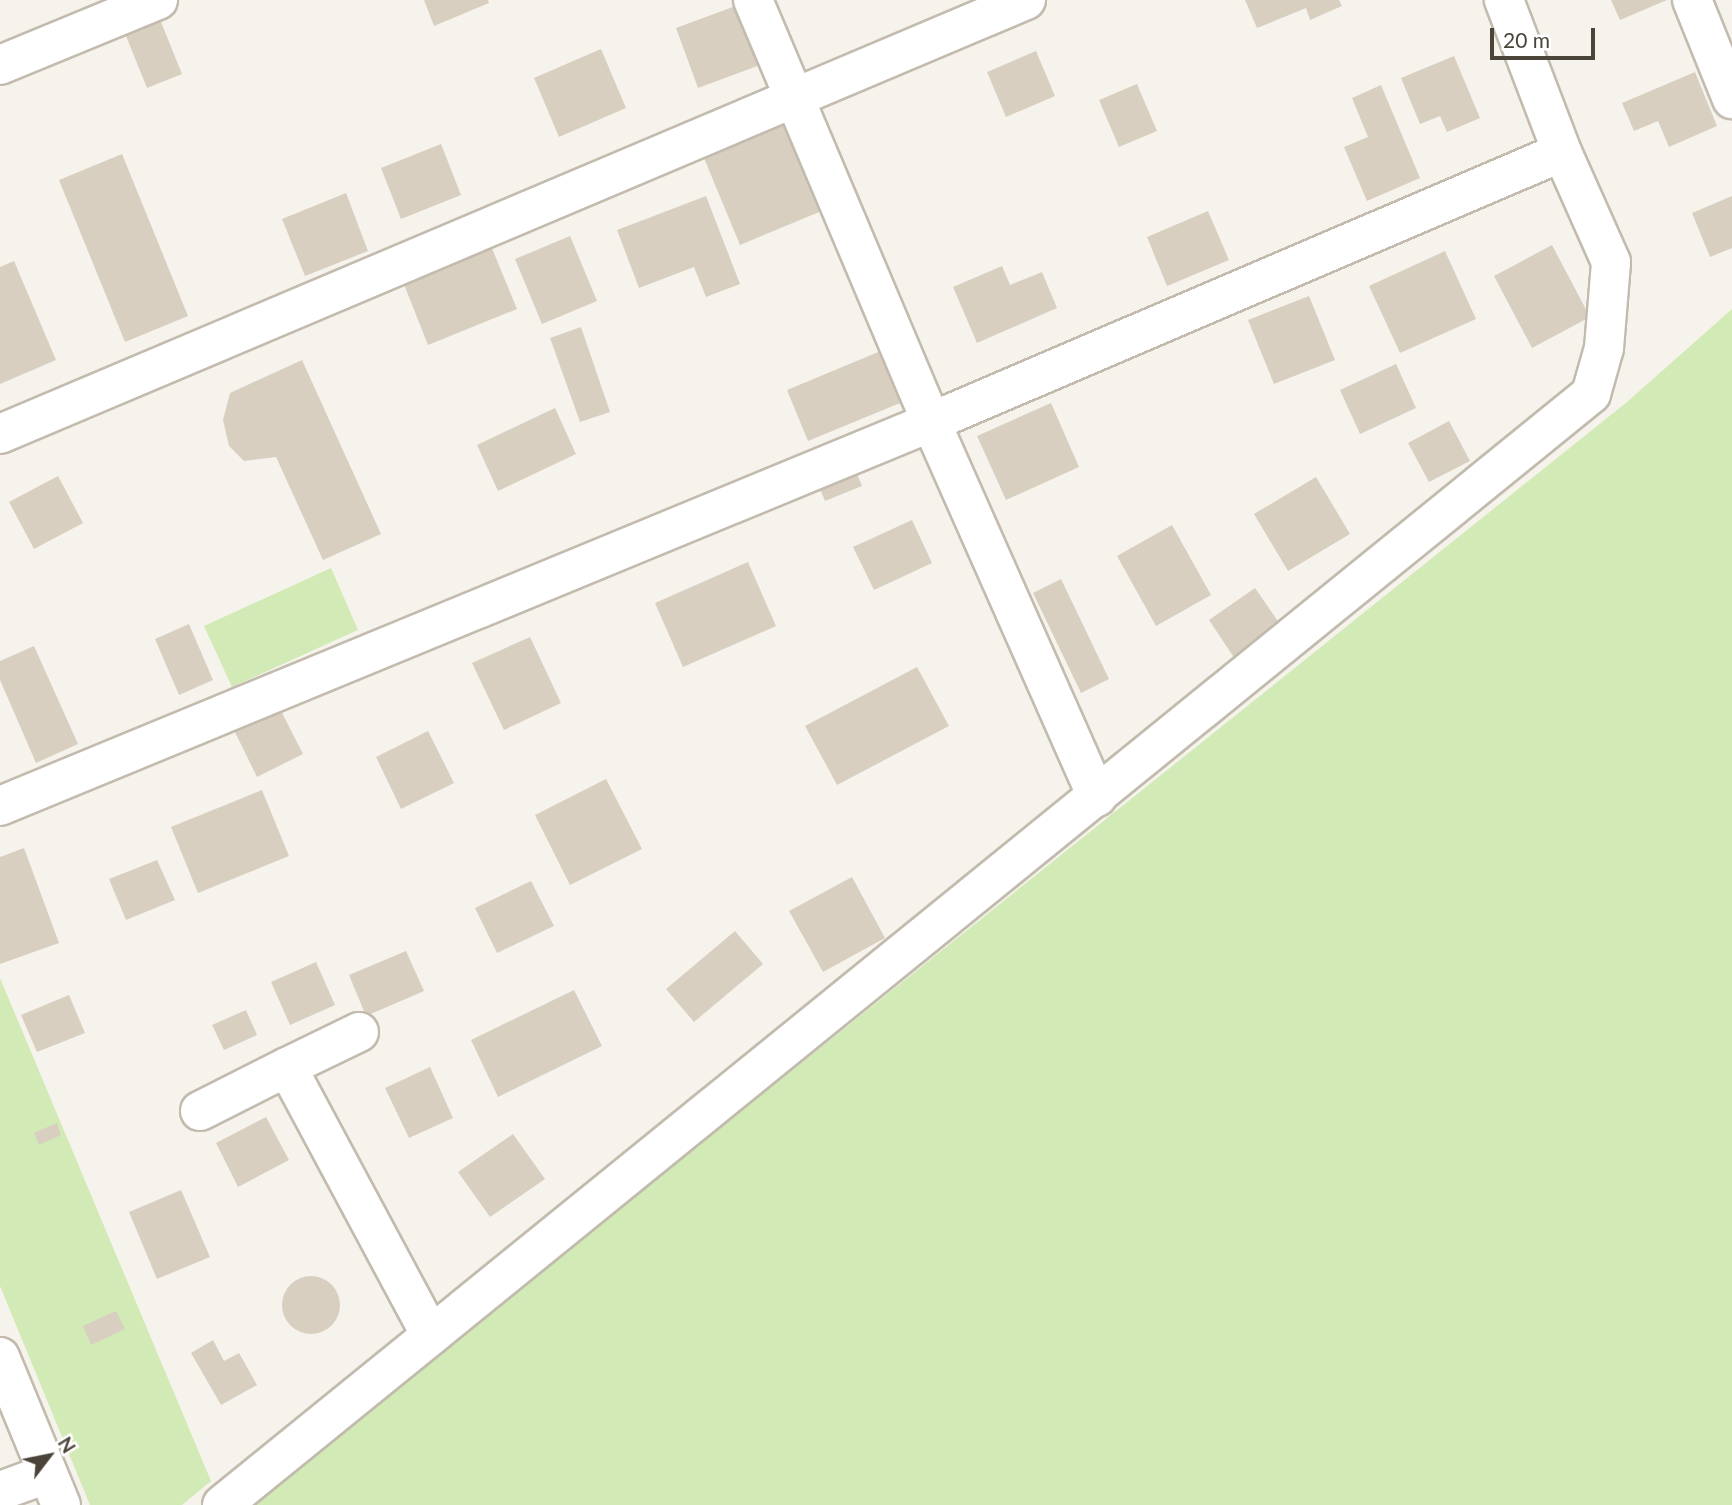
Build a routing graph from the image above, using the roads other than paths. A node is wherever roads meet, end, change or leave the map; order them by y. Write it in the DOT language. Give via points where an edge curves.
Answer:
graph roads {
  1 [pos="158,0"];
  2 [pos="753,0"];
  3 [pos="1026,0"];
  4 [pos="1504,0"];
  5 [pos="1692,0"];
  6 [pos="0,65"];
  7 [pos="794,98"];
  8 [pos="1732,99"];
  9 [pos="1562,152"];
  10 [pos="931,422"];
  11 [pos="0,434"];
  12 [pos="1097,797"];
  13 [pos="0,806"];
  14 [pos="359,1032"];
  15 [pos="287,1067"];
  16 [pos="200,1111"];
  17 [pos="431,1335"];
  18 [pos="0,1357"];
  19 [pos="54,1489"];
  20 [pos="0,1491"];
  21 [pos="222,1505"];
  1 -- 6 [label="street"];
  2 -- 7 [label="street"];
  3 -- 7 [label="street"];
  4 -- 9 [label="street"];
  5 -- 8 [label="street"];
  7 -- 10 [label="street"];
  7 -- 11 [label="street"];
  9 -- 10 [label="street"];
  9 -- 12 [label="street" via="1611,262 1604,348 1591,394"];
  10 -- 12 [label="street"];
  10 -- 13 [label="street"];
  12 -- 17 [label="street"];
  14 -- 15 [label="street"];
  15 -- 16 [label="street"];
  15 -- 17 [label="street"];
  17 -- 21 [label="street"];
  18 -- 19 [label="street"];
  19 -- 20 [label="street"];
}
